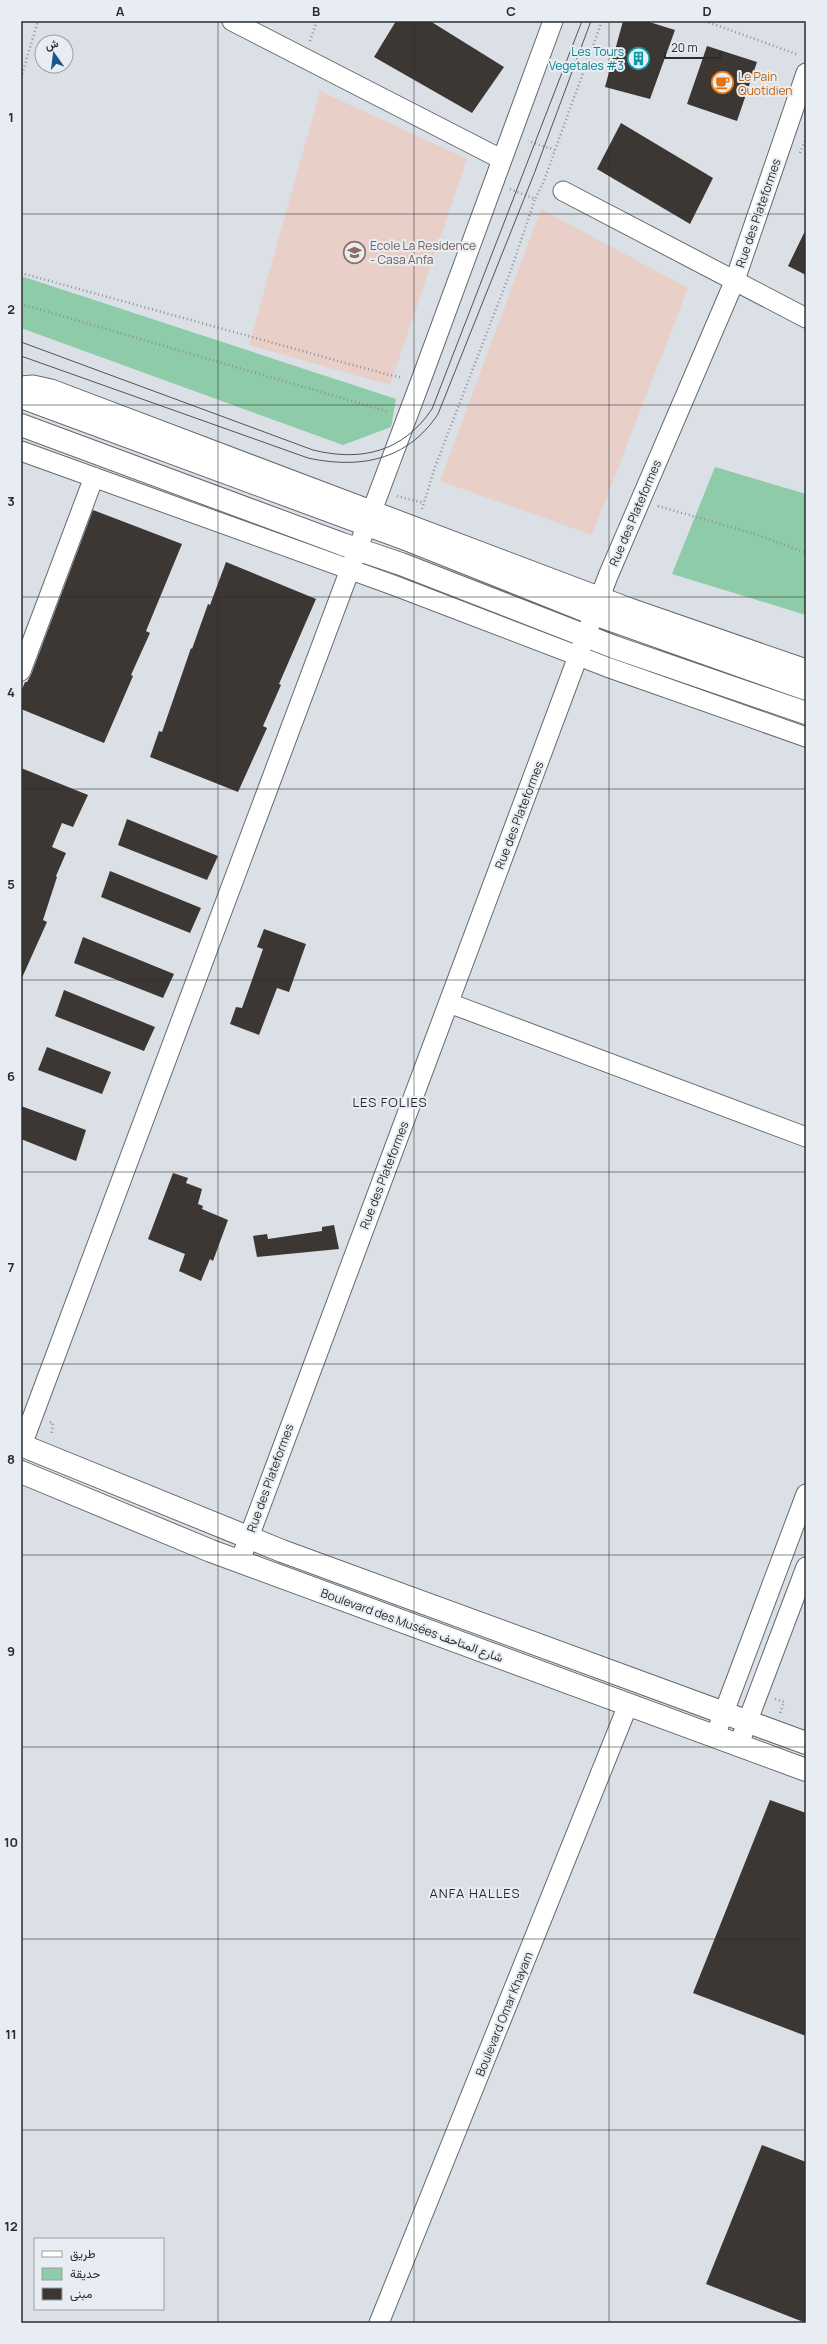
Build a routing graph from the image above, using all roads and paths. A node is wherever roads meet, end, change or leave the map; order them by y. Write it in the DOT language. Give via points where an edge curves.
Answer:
graph roads {
  1 [pos="38,21"];
  2 [pos="232,21"];
  3 [pos="553,21"];
  4 [pos="602,21"];
  5 [pos="705,21"];
  6 [pos="806,58"];
  7 [pos="806,73"];
  8 [pos="21,78"];
  9 [pos="510,135"];
  10 [pos="555,150"];
  11 [pos="501,160"];
  12 [pos="493,182"];
  13 [pos="563,191"];
  14 [pos="535,199"];
  15 [pos="21,273"];
  16 [pos="735,280"];
  17 [pos="21,304"];
  18 [pos="806,318"];
  19 [pos="424,372"];
  20 [pos="21,386"];
  21 [pos="21,397"];
  22 [pos="406,417"];
  23 [pos="21,425"];
  24 [pos="21,451"];
  25 [pos="94,477"];
  26 [pos="380,492"];
  27 [pos="640,501"];
  28 [pos="424,503"];
  29 [pos="369,518"];
  30 [pos="416,526"];
  31 [pos="357,550"];
  32 [pos="806,553"];
  33 [pos="349,570"];
  34 [pos="597,605"];
  35 [pos="582,646"];
  36 [pos="806,669"];
  37 [pos="21,671"];
  38 [pos="806,690"];
  39 [pos="806,713"];
  40 [pos="806,737"];
  41 [pos="449,1003"];
  42 [pos="806,1137"];
  43 [pos="22,1445"];
  44 [pos="21,1472"];
  45 [pos="806,1494"];
  46 [pos="248,1537"];
  47 [pos="240,1561"];
  48 [pos="806,1567"];
  49 [pos="628,1705"];
  50 [pos="724,1712"];
  51 [pos="748,1721"];
  52 [pos="715,1736"];
  53 [pos="806,1743"];
  54 [pos="739,1744"];
  55 [pos="806,1770"];
  56 [pos="379,2323"];
  1 -- 8 [label="path"];
  2 -- 11 [label="street"];
  3 -- 9 [label="street"];
  4 -- 10 [label="path"];
  5 -- 6 [label="path"];
  7 -- 16 [label="street, Rue des Plateformes"];
  9 -- 10 [label="path"];
  9 -- 11 [label="street"];
  10 -- 14 [label="path"];
  11 -- 12 [label="street"];
  12 -- 14 [label="path"];
  12 -- 19 [label="street"];
  13 -- 16 [label="street"];
  14 -- 28 [label="path" via="511,270 435,467"];
  15 -- 19 [label="path" via="400,378 406,365"];
  16 -- 18 [label="street"];
  16 -- 27 [label="street, Rue des Plateformes"];
  17 -- 22 [label="path"];
  19 -- 22 [label="street"];
  20 -- 29 [label="street" via="33,385 51,389"];
  21 -- 29 [label="street"];
  22 -- 26 [label="street"];
  23 -- 31 [label="street"];
  24 -- 25 [label="street"];
  25 -- 33 [label="street"];
  25 -- 37 [label="street"];
  26 -- 28 [label="path"];
  26 -- 29 [label="street"];
  27 -- 32 [label="path" via="755,534"];
  27 -- 34 [label="street, Rue des Plateformes"];
  28 -- 30 [label="path"];
  29 -- 30 [label="street"];
  29 -- 31 [label="street"];
  29 -- 34 [label="street" via="411,541"];
  30 -- 34 [label="street"];
  31 -- 33 [label="street"];
  31 -- 35 [label="street" via="401,564"];
  33 -- 35 [label="street"];
  33 -- 43 [label="street"];
  34 -- 35 [label="street, Rue des Plateformes"];
  34 -- 36 [label="street"];
  34 -- 38 [label="street"];
  35 -- 39 [label="street"];
  35 -- 40 [label="street"];
  35 -- 41 [label="street, Rue des Plateformes"];
  41 -- 42 [label="street"];
  41 -- 46 [label="street, Rue des Plateformes"];
  43 -- 46 [label="street"];
  44 -- 47 [label="street, Boulevard des Musées شارع المتاحف"];
  45 -- 50 [label="street"];
  46 -- 47 [label="street, Rue des Plateformes"];
  46 -- 50 [label="street"];
  47 -- 49 [label="street, Boulevard des Musées شارع المتاحف"];
  48 -- 51 [label="street"];
  49 -- 52 [label="street, Boulevard des Musées شارع المتاحف"];
  49 -- 56 [label="street, Boulevard Omar Khayam"];
  50 -- 51 [label="street"];
  50 -- 52 [label="street"];
  51 -- 53 [label="street"];
  51 -- 54 [label="street"];
  52 -- 54 [label="street, Boulevard des Musées شارع المتاحف"];
  54 -- 55 [label="street, Boulevard des Musées شارع المتاحف"];
}
